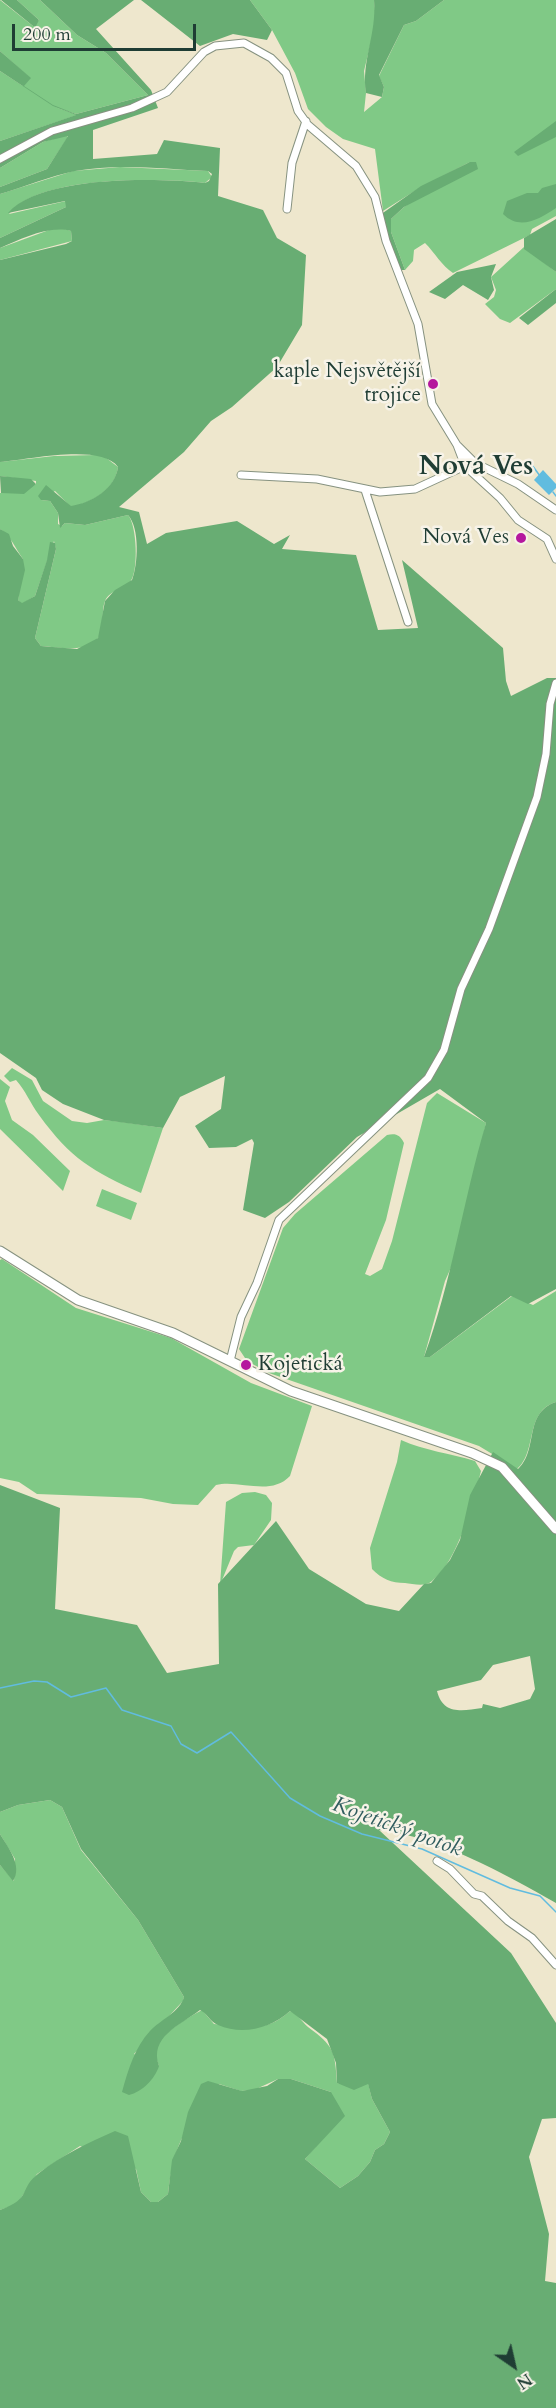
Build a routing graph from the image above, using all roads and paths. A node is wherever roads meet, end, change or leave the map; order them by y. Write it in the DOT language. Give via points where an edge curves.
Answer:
graph roads {
  1 [pos="306,121"];
  2 [pos="0,159"];
  3 [pos="287,209"];
  4 [pos="457,445"];
  5 [pos="465,466"];
  6 [pos="241,475"];
  7 [pos="365,490"];
  8 [pos="556,510"];
  9 [pos="556,559"];
  10 [pos="408,622"];
  11 [pos="556,683"];
  12 [pos="0,1251"];
  13 [pos="230,1361"];
  14 [pos="556,1529"];
  15 [pos="437,1861"];
  16 [pos="556,1965"];
  1 -- 2 [label="street" via="298,111 286,73 271,58 244,43 215,46 204,52 167,92 132,108 52,131"];
  1 -- 3 [label="street" via="292,163"];
  1 -- 4 [label="street" via="356,166 375,197 386,241 418,324 432,404"];
  4 -- 5 [label="street"];
  4 -- 8 [label="street" via="475,463 518,484"];
  5 -- 7 [label="street" via="415,489"];
  5 -- 9 [label="street" via="518,520 547,539"];
  6 -- 7 [label="street" via="317,479"];
  7 -- 10 [label="street"];
  11 -- 13 [label="street" via="537,797 489,929 461,989 444,1050 428,1078 279,1220 241,1317"];
  12 -- 13 [label="street" via="78,1300 173,1333"];
  13 -- 14 [label="street" via="291,1391 472,1453 502,1467"];
  15 -- 16 [label="street" via="532,1938"];
}
